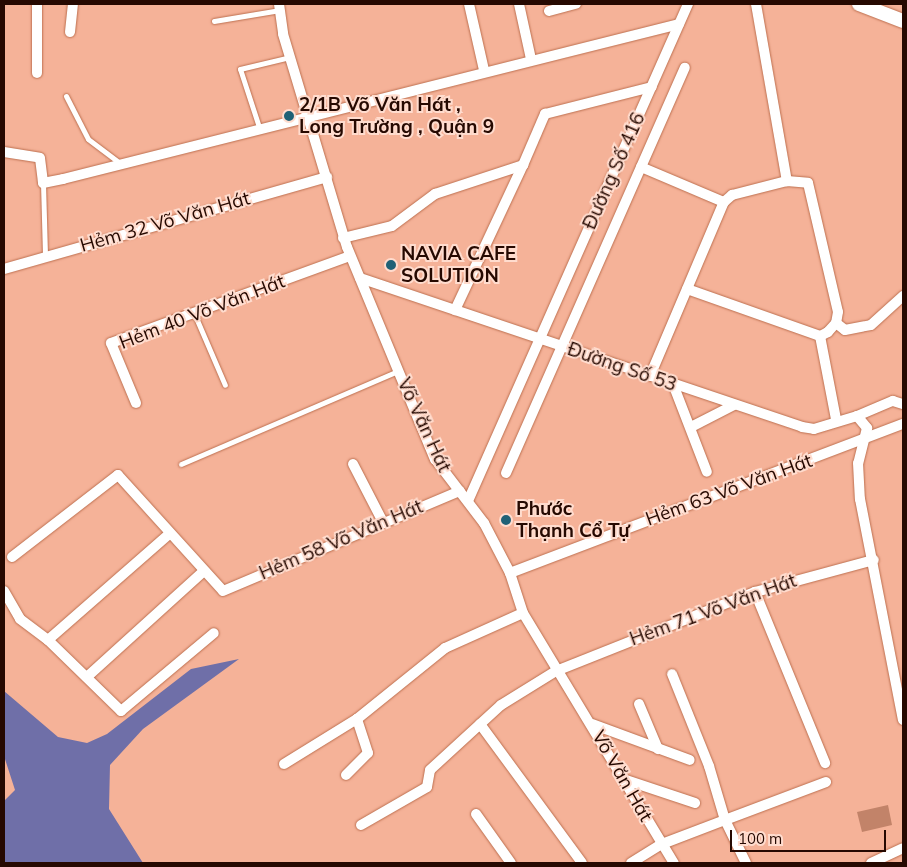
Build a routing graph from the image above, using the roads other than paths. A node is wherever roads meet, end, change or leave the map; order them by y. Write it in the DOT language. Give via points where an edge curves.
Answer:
graph roads {
  1 [pos="37,4"];
  2 [pos="72,4"];
  3 [pos="469,4"];
  4 [pos="519,4"];
  5 [pos="576,4"];
  6 [pos="688,4"];
  7 [pos="756,4"];
  8 [pos="859,4"];
  9 [pos="279,7"];
  10 [pos="548,11"];
  11 [pos="214,21"];
  12 [pos="903,21"];
  13 [pos="680,24"];
  14 [pos="70,32"];
  15 [pos="291,57"];
  16 [pos="531,59"];
  17 [pos="685,68"];
  18 [pos="484,70"];
  19 [pos="37,72"];
  20 [pos="652,86"];
  21 [pos="66,96"];
  22 [pos="310,115"];
  23 [pos="259,127"];
  24 [pos="4,152"];
  25 [pos="119,162"];
  26 [pos="523,165"];
  27 [pos="641,167"];
  28 [pos="328,176"];
  29 [pos="787,181"];
  30 [pos="43,183"];
  31 [pos="724,202"];
  32 [pos="343,238"];
  33 [pos="45,255"];
  34 [pos="350,256"];
  35 [pos="4,269"];
  36 [pos="360,278"];
  37 [pos="687,289"];
  38 [pos="903,296"];
  39 [pos="455,310"];
  40 [pos="194,314"];
  41 [pos="836,324"];
  42 [pos="820,336"];
  43 [pos="539,338"];
  44 [pos="561,346"];
  45 [pos="398,372"];
  46 [pos="650,376"];
  47 [pos="673,384"];
  48 [pos="226,385"];
  49 [pos="136,403"];
  50 [pos="734,404"];
  51 [pos="903,404"];
  52 [pos="858,416"];
  53 [pos="836,419"];
  54 [pos="903,424"];
  55 [pos="691,427"];
  56 [pos="865,442"];
  57 [pos="181,464"];
  58 [pos="353,464"];
  59 [pos="707,472"];
  60 [pos="506,473"];
  61 [pos="460,491"];
  62 [pos="468,501"];
  63 [pos="383,522"];
  64 [pos="168,534"];
  65 [pos="12,557"];
  66 [pos="874,560"];
  67 [pos="204,571"];
  68 [pos="510,573"];
  69 [pos="4,590"];
  70 [pos="755,592"];
  71 [pos="523,613"];
  72 [pos="214,633"];
  73 [pos="48,640"];
  74 [pos="556,671"];
  75 [pos="672,674"];
  76 [pos="88,676"];
  77 [pos="639,704"];
  78 [pos="357,719"];
  79 [pos="903,720"];
  80 [pos="480,724"];
  81 [pos="592,724"];
  82 [pos="658,749"];
  83 [pos="690,760"];
  84 [pos="825,763"];
  85 [pos="284,764"];
  86 [pos="346,775"];
  87 [pos="624,779"];
  88 [pos="826,782"];
  89 [pos="695,802"];
  90 [pos="476,814"];
  91 [pos="725,820"];
  92 [pos="360,825"];
  93 [pos="662,844"];
  94 [pos="903,848"];
  95 [pos="511,863"];
  96 [pos="582,863"];
  97 [pos="631,863"];
  98 [pos="674,863"];
  99 [pos="746,863"];
  100 [pos="871,863"];
  1 -- 19 [label="street"];
  2 -- 14 [label="street"];
  3 -- 18 [label="street"];
  4 -- 16 [label="street"];
  5 -- 10 [label="street"];
  6 -- 13 [label="street, Đường Số 416"];
  7 -- 29 [label="street"];
  8 -- 12 [label="main road"];
  9 -- 11 [label="lane"];
  9 -- 15 [label="street, Võ Văn Hát"];
  13 -- 16 [label="street"];
  13 -- 20 [label="street, Đường Số 416"];
  15 -- 22 [label="street, Võ Văn Hát"];
  15 -- 23 [label="lane" via="240,69"];
  16 -- 18 [label="street"];
  17 -- 27 [label="street"];
  18 -- 22 [label="street"];
  20 -- 26 [label="street" via="545,114"];
  20 -- 43 [label="street, Đường Số 416"];
  21 -- 25 [label="lane" via="88,138"];
  22 -- 23 [label="street"];
  22 -- 28 [label="street, Võ Văn Hát"];
  23 -- 25 [label="street"];
  24 -- 30 [label="street" via="40,158"];
  25 -- 30 [label="street"];
  26 -- 32 [label="street" via="435,194 392,226"];
  26 -- 39 [label="street"];
  27 -- 31 [label="street"];
  27 -- 44 [label="street"];
  28 -- 32 [label="street, Võ Văn Hát"];
  28 -- 33 [label="street, Hẻm 32 Võ Văn Hát"];
  29 -- 31 [label="street" via="732,195"];
  29 -- 41 [label="street" via="800,179 812,192 838,312"];
  30 -- 33 [label="lane"];
  31 -- 37 [label="street"];
  32 -- 34 [label="street, Võ Văn Hát"];
  33 -- 35 [label="street, Hẻm 32 Võ Văn Hát"];
  34 -- 36 [label="street, Võ Văn Hát"];
  34 -- 40 [label="street, Hẻm 40 Võ Văn Hát"];
  36 -- 39 [label="street, Đường Số 53"];
  36 -- 45 [label="street, Võ Văn Hát"];
  37 -- 42 [label="street"];
  37 -- 46 [label="street"];
  38 -- 41 [label="street" via="871,325 845,330"];
  39 -- 43 [label="street, Đường Số 53"];
  40 -- 48 [label="lane"];
  40 -- 49 [label="street, Hẻm 40 Võ Văn Hát" via="111,343"];
  41 -- 42 [label="street"];
  42 -- 53 [label="street"];
  43 -- 44 [label="street, Đường Số 53"];
  43 -- 62 [label="street, Đường Số 416"];
  44 -- 46 [label="street, Đường Số 53"];
  44 -- 60 [label="street"];
  45 -- 57 [label="lane"];
  45 -- 61 [label="street, Võ Văn Hát" via="435,459"];
  46 -- 47 [label="street, Đường Số 53"];
  47 -- 50 [label="street, Đường Số 53"];
  47 -- 55 [label="street"];
  50 -- 53 [label="street, Đường Số 53" via="814,429"];
  50 -- 55 [label="street"];
  51 -- 52 [label="street, Đường Số 53" via="894,401"];
  52 -- 53 [label="street, Đường Số 53"];
  52 -- 56 [label="street" via="867,428"];
  54 -- 56 [label="street, Hẻm 63 Võ Văn Hát"];
  55 -- 59 [label="street"];
  56 -- 66 [label="street" via="858,463 860,499"];
  56 -- 68 [label="street, Hẻm 63 Võ Văn Hát" via="647,518"];
  58 -- 63 [label="street"];
  61 -- 62 [label="street, Võ Văn Hát"];
  61 -- 63 [label="street, Hẻm 58 Võ Văn Hát"];
  62 -- 68 [label="street, Võ Văn Hát"];
  63 -- 67 [label="street, Hẻm 58 Võ Văn Hát" via="223,591"];
  64 -- 65 [label="street" via="118,475"];
  64 -- 67 [label="street"];
  64 -- 73 [label="street"];
  66 -- 70 [label="street, Hẻm 71 Võ Văn Hát"];
  66 -- 79 [label="street"];
  67 -- 76 [label="street"];
  68 -- 71 [label="street, Võ Văn Hát"];
  69 -- 73 [label="street" via="13,612"];
  70 -- 74 [label="street, Hẻm 71 Võ Văn Hát"];
  70 -- 84 [label="street"];
  71 -- 74 [label="street, Võ Văn Hát"];
  71 -- 78 [label="street" via="445,648"];
  72 -- 76 [label="street" via="121,711"];
  73 -- 76 [label="street"];
  74 -- 80 [label="street, Hẻm 71 Võ Văn Hát"];
  74 -- 81 [label="street, Võ Văn Hát"];
  75 -- 91 [label="street" via="709,766"];
  77 -- 82 [label="street"];
  78 -- 85 [label="street"];
  78 -- 86 [label="street" via="368,753"];
  80 -- 92 [label="street, Hẻm 71 Võ Văn Hát" via="430,770 427,786"];
  80 -- 96 [label="street"];
  81 -- 82 [label="street"];
  81 -- 87 [label="street, Võ Văn Hát"];
  82 -- 83 [label="street"];
  87 -- 89 [label="street"];
  87 -- 93 [label="street, Võ Văn Hát"];
  88 -- 91 [label="street"];
  90 -- 95 [label="street"];
  91 -- 93 [label="street"];
  91 -- 99 [label="street"];
  93 -- 97 [label="street"];
  93 -- 98 [label="street, Võ Văn Hát"];
  94 -- 100 [label="street"];
}
